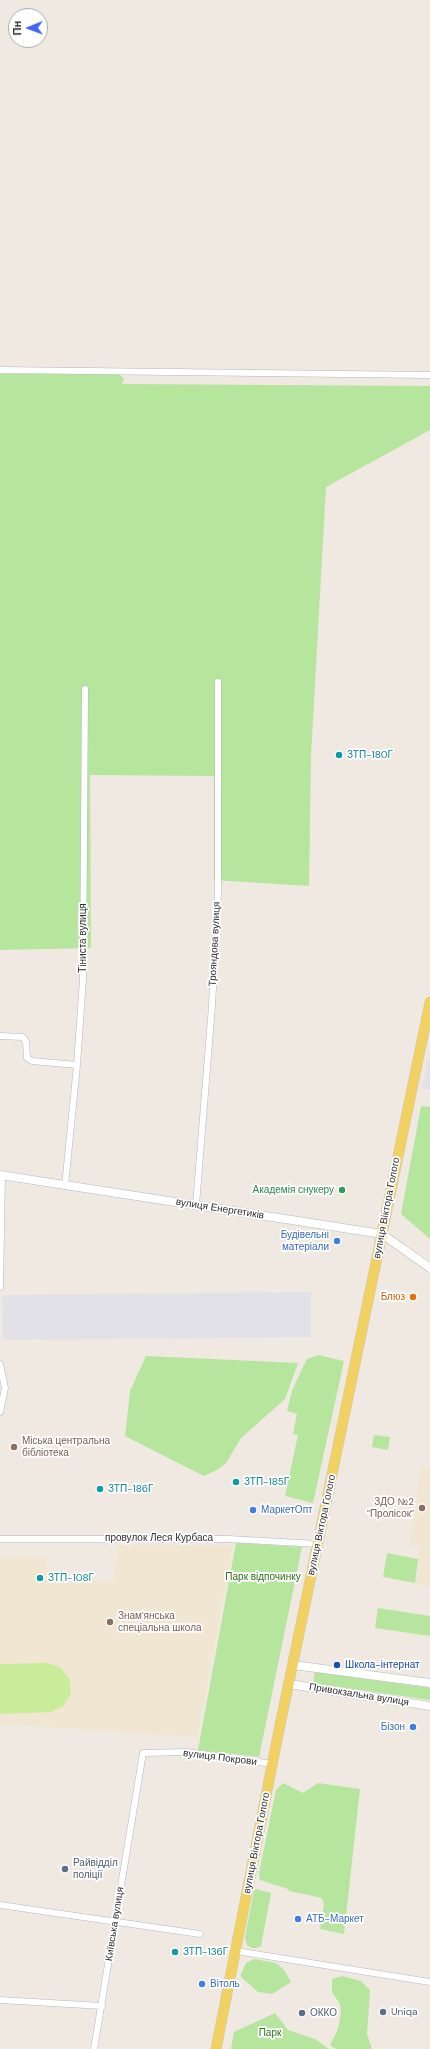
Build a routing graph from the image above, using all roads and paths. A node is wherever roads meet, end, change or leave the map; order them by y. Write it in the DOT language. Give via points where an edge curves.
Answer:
graph roads {
  1 [pos="0,370"];
  2 [pos="430,375"];
  3 [pos="218,682"];
  4 [pos="85,689"];
  5 [pos="430,1002"];
  6 [pos="0,1036"];
  7 [pos="77,1065"];
  8 [pos="1,1175"];
  9 [pos="65,1186"];
  10 [pos="196,1205"];
  11 [pos="382,1234"];
  12 [pos="430,1268"];
  13 [pos="0,1286"];
  14 [pos="0,1364"];
  15 [pos="0,1412"];
  16 [pos="0,1538"];
  17 [pos="318,1544"];
  18 [pos="293,1664"];
  19 [pos="430,1683"];
  20 [pos="289,1684"];
  21 [pos="430,1706"];
  22 [pos="144,1752"];
  23 [pos="273,1764"];
  24 [pos="0,1905"];
  25 [pos="116,1922"];
  26 [pos="200,1934"];
  27 [pos="236,1951"];
  28 [pos="430,1982"];
  29 [pos="0,2000"];
  30 [pos="102,2006"];
  31 [pos="94,2049"];
  32 [pos="216,2049"];
  1 -- 2 [label="street"];
  3 -- 10 [label="street, Трояндова вулиця" via="218,892 212,1006"];
  4 -- 7 [label="street, Тіниста вулиця" via="83,978"];
  5 -- 11 [label="main road, вулиця Віктора Голого"];
  6 -- 7 [label="street" via="23,1037 26,1042 27,1058 32,1062"];
  7 -- 9 [label="street, Тіниста вулиця"];
  8 -- 9 [label="street, вулиця Енергетиків"];
  8 -- 13 [label="street"];
  9 -- 10 [label="street, вулиця Енергетиків"];
  10 -- 11 [label="street, вулиця Енергетиків"];
  11 -- 12 [label="street, вулиця Енергетиків"];
  11 -- 17 [label="main road, вулиця Віктора Голого"];
  14 -- 15 [label="street" via="5,1388"];
  16 -- 17 [label="street, провулок Леся Курбаса" via="228,1539"];
  17 -- 18 [label="main road, вулиця Віктора Голого"];
  18 -- 19 [label="street, Привокзальна вулиця"];
  18 -- 20 [label="main road, вулиця Віктора Голого"];
  20 -- 21 [label="street, Привокзальна вулиця"];
  20 -- 23 [label="main road, вулиця Віктора Голого"];
  22 -- 23 [label="street, вулиця Покрови" via="186,1752"];
  22 -- 25 [label="street, Київська вулиця"];
  23 -- 27 [label="main road, вулиця Віктора Голого"];
  24 -- 25 [label="street"];
  25 -- 26 [label="street"];
  25 -- 30 [label="street, Київська вулиця"];
  27 -- 28 [label="street"];
  27 -- 32 [label="main road, вулиця Віктора Голого"];
  29 -- 30 [label="street"];
  30 -- 31 [label="street, Київська вулиця"];
}
